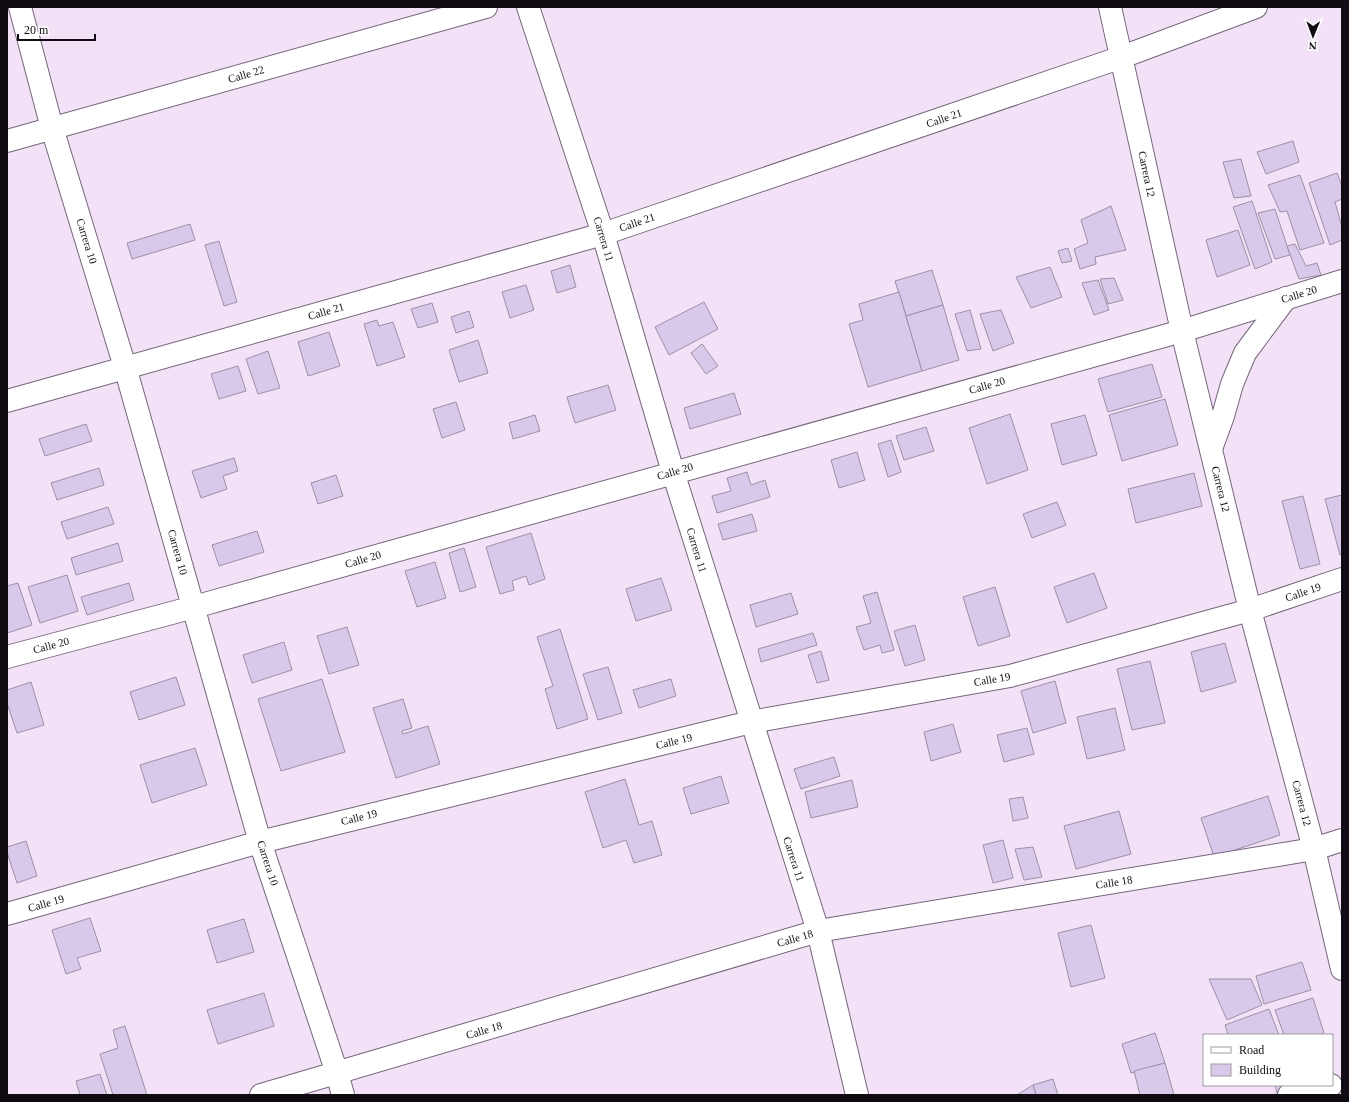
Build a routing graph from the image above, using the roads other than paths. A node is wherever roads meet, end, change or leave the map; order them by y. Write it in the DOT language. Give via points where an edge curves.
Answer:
graph roads {
  1 [pos="20,7"];
  2 [pos="486,7"];
  3 [pos="528,7"];
  4 [pos="1110,7"];
  5 [pos="1256,7"];
  6 [pos="1122,57"];
  7 [pos="52,128"];
  8 [pos="7,141"];
  9 [pos="603,234"];
  10 [pos="1342,281"];
  11 [pos="1286,298"];
  12 [pos="1182,331"];
  13 [pos="125,367"];
  14 [pos="7,401"];
  15 [pos="1211,448"];
  16 [pos="673,472"];
  17 [pos="1342,579"];
  18 [pos="194,607"];
  19 [pos="1250,610"];
  20 [pos="7,657"];
  21 [pos="750,722"];
  22 [pos="1342,840"];
  23 [pos="260,842"];
  24 [pos="1314,848"];
  25 [pos="7,914"];
  26 [pos="818,931"];
  27 [pos="1342,969"];
  28 [pos="337,1073"];
  29 [pos="1328,1086"];
  30 [pos="261,1095"];
  31 [pos="343,1095"];
  32 [pos="857,1095"];
  33 [pos="1289,1095"];
  1 -- 7 [label="street, Carrera 10"];
  2 -- 7 [label="street, Calle 22"];
  3 -- 9 [label="street, Carrera 11"];
  4 -- 6 [label="street, Carrera 12"];
  5 -- 6 [label="street, Calle 21"];
  6 -- 9 [label="street, Calle 21"];
  6 -- 12 [label="street, Carrera 12"];
  7 -- 8 [label="street, Calle 22"];
  7 -- 13 [label="street, Carrera 10"];
  9 -- 13 [label="street, Calle 21"];
  9 -- 16 [label="street, Carrera 11"];
  10 -- 11 [label="street, Calle 20"];
  11 -- 12 [label="street, Calle 20"];
  11 -- 15 [label="street" via="1245,353"];
  12 -- 15 [label="street, Carrera 12"];
  12 -- 16 [label="street, Calle 20"];
  13 -- 14 [label="street, Calle 21"];
  13 -- 18 [label="street, Carrera 10"];
  15 -- 19 [label="street, Carrera 12"];
  16 -- 18 [label="street, Calle 20"];
  16 -- 21 [label="street, Carrera 11"];
  17 -- 19 [label="street, Calle 19"];
  18 -- 20 [label="street, Calle 20"];
  18 -- 23 [label="street, Carrera 10"];
  19 -- 21 [label="street, Calle 19" via="1010,676"];
  19 -- 24 [label="street, Carrera 12"];
  21 -- 23 [label="street, Calle 19"];
  21 -- 26 [label="street, Carrera 11"];
  22 -- 24 [label="street, Calle 18"];
  23 -- 25 [label="street, Calle 19"];
  23 -- 28 [label="street, Carrera 10"];
  24 -- 26 [label="street, Calle 18"];
  24 -- 27 [label="street, Carrera 12"];
  26 -- 28 [label="street, Calle 18"];
  26 -- 32 [label="street, Carrera 11"];
  28 -- 30 [label="street, Calle 18"];
  28 -- 31 [label="street, Carrera 10"];
  29 -- 33 [label="street"];
}
